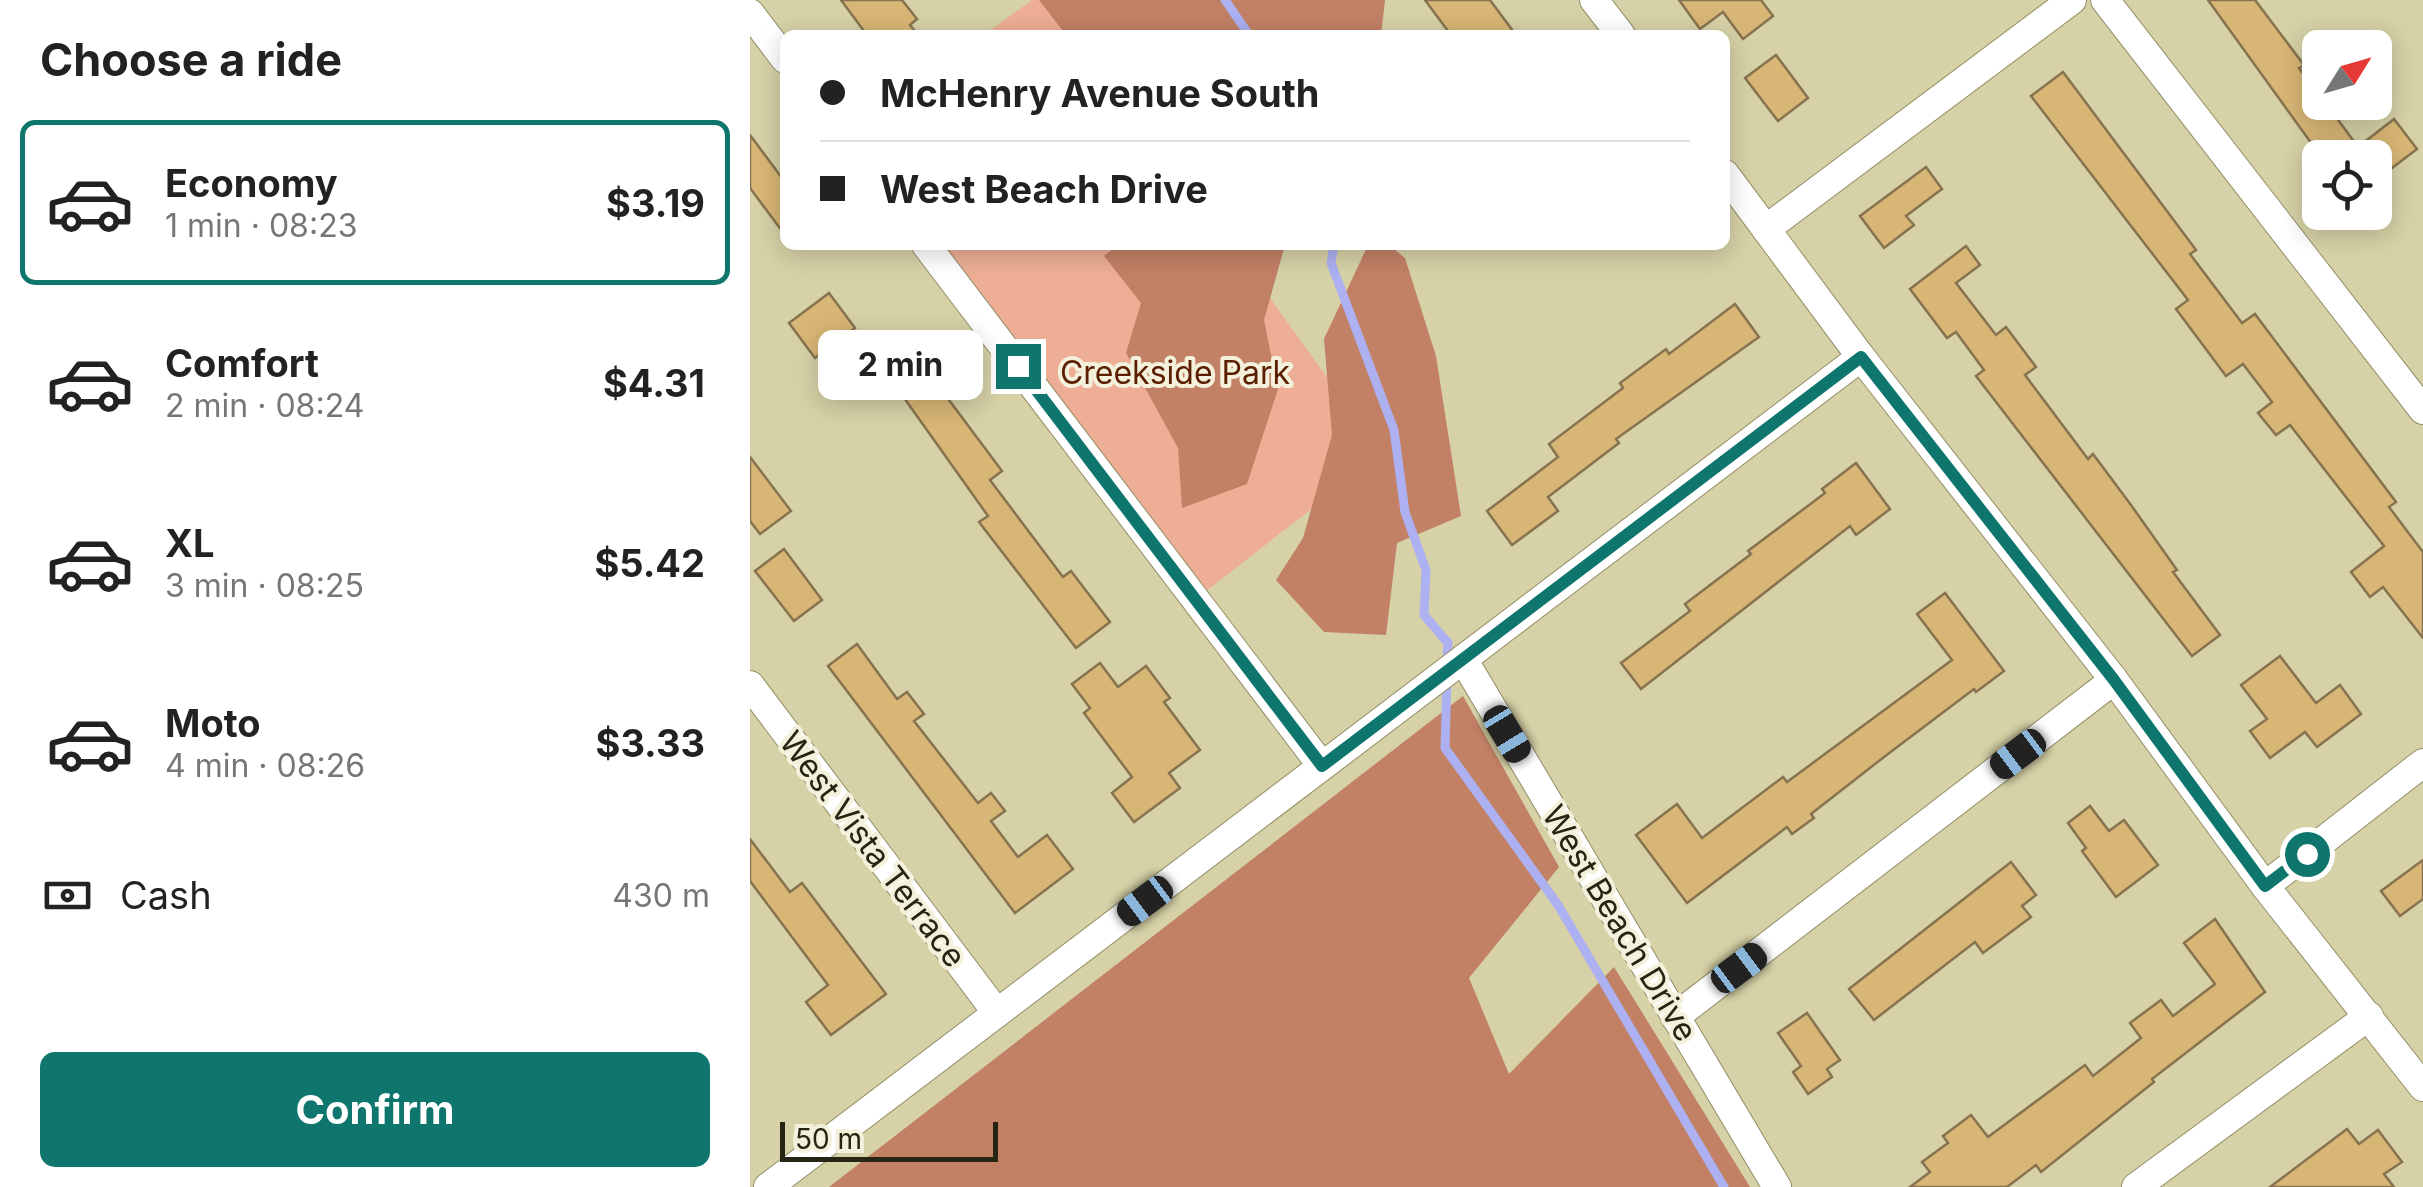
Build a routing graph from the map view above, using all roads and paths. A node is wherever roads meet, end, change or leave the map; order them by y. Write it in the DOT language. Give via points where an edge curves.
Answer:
graph roads {
  1 [pos="1594,0"];
  2 [pos="2072,0"];
  3 [pos="2105,0"];
  4 [pos="750,13"];
  5 [pos="1616,30"];
  6 [pos="780,52"];
  7 [pos="1730,181"];
  8 [pos="1766,228"];
  9 [pos="930,250"];
  10 [pos="1861,357"];
  11 [pos="2423,410"];
  12 [pos="1462,660"];
  13 [pos="2114,680"];
  14 [pos="750,685"];
  15 [pos="2423,763"];
  16 [pos="1322,766"];
  17 [pos="2265,886"];
  18 [pos="997,1014"];
  19 [pos="2369,1016"];
  20 [pos="1676,1017"];
  21 [pos="2423,1087"];
  22 [pos="768,1187"];
  23 [pos="1777,1187"];
  24 [pos="2136,1187"];
  1 -- 5 [label="street"];
  2 -- 8 [label="street"];
  3 -- 11 [label="street"];
  4 -- 6 [label="street"];
  7 -- 8 [label="street"];
  8 -- 10 [label="street"];
  9 -- 16 [label="street"];
  10 -- 12 [label="street"];
  10 -- 13 [label="street"];
  12 -- 16 [label="street"];
  12 -- 20 [label="street, West Beach Drive"];
  13 -- 17 [label="street"];
  13 -- 20 [label="street"];
  14 -- 18 [label="street, West Vista Terrace"];
  15 -- 17 [label="street"];
  16 -- 18 [label="street"];
  17 -- 19 [label="street"];
  18 -- 22 [label="street"];
  19 -- 21 [label="street"];
  19 -- 24 [label="street"];
  20 -- 23 [label="street, West Beach Drive"];
}
